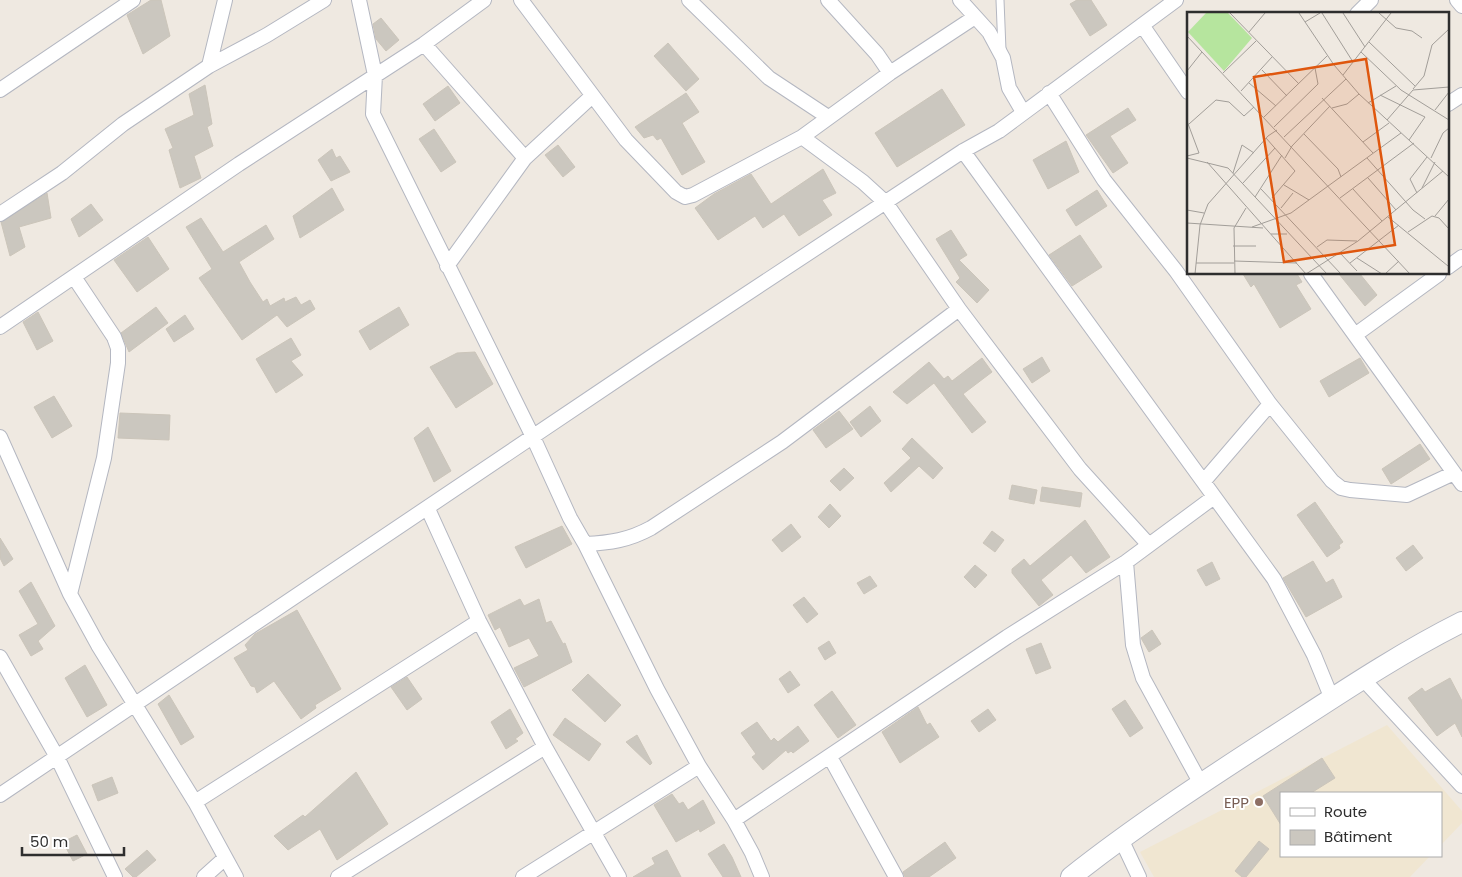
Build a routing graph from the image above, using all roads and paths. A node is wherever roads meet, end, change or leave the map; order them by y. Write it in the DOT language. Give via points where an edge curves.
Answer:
graph roads {
  1 [pos="133,0"];
  2 [pos="225,0"];
  3 [pos="324,0"];
  4 [pos="359,0"];
  5 [pos="484,0"];
  6 [pos="521,0"];
  7 [pos="689,0"];
  8 [pos="828,0"];
  9 [pos="960,0"];
  10 [pos="1000,0"];
  11 [pos="1176,0"];
  12 [pos="1371,0"];
  13 [pos="1457,0"];
  14 [pos="1462,6"];
  15 [pos="1359,12"];
  16 [pos="976,17"];
  17 [pos="1142,25"];
  18 [pos="424,44"];
  19 [pos="1003,58"];
  20 [pos="209,66"];
  21 [pos="890,73"];
  22 [pos="375,75"];
  23 [pos="0,90"];
  24 [pos="1187,91"];
  25 [pos="1050,93"];
  26 [pos="1462,95"];
  27 [pos="591,97"];
  28 [pos="1450,103"];
  29 [pos="1023,112"];
  30 [pos="828,117"];
  31 [pos="802,137"];
  32 [pos="963,150"];
  33 [pos="525,158"];
  34 [pos="886,202"];
  35 [pos="0,214"];
  36 [pos="1462,257"];
  37 [pos="447,266"];
  38 [pos="1450,266"];
  39 [pos="1312,275"];
  40 [pos="1438,275"];
  41 [pos="74,277"];
  42 [pos="959,309"];
  43 [pos="0,327"];
  44 [pos="1355,335"];
  45 [pos="1270,404"];
  46 [pos="533,437"];
  47 [pos="1,444"];
  48 [pos="1458,478"];
  49 [pos="1204,481"];
  50 [pos="1214,497"];
  51 [pos="428,509"];
  52 [pos="585,544"];
  53 [pos="1149,545"];
  54 [pos="1126,562"];
  55 [pos="70,594"];
  56 [pos="480,621"];
  57 [pos="1462,622"];
  58 [pos="0,657"];
  59 [pos="1363,679"];
  60 [pos="1332,699"];
  61 [pos="134,703"];
  62 [pos="544,747"];
  63 [pos="830,757"];
  64 [pos="58,758"];
  65 [pos="700,766"];
  66 [pos="1459,779"];
  67 [pos="1200,784"];
  68 [pos="0,795"];
  69 [pos="195,802"];
  70 [pos="734,820"];
  71 [pos="594,832"];
  72 [pos="1122,841"];
  73 [pos="224,859"];
  74 [pos="115,877"];
  75 [pos="204,877"];
  76 [pos="236,877"];
  77 [pos="338,877"];
  78 [pos="523,877"];
  79 [pos="619,877"];
  80 [pos="762,877"];
  81 [pos="896,877"];
  82 [pos="1072,877"];
  83 [pos="1139,877"];
  1 -- 23 [label="street"];
  2 -- 20 [label="street"];
  3 -- 20 [label="street"];
  4 -- 22 [label="street"];
  5 -- 18 [label="street"];
  6 -- 27 [label="street"];
  7 -- 30 [label="street" via="769,78"];
  8 -- 21 [label="street"];
  9 -- 16 [label="street"];
  10 -- 19 [label="lane"];
  11 -- 17 [label="street"];
  12 -- 15 [label="street"];
  13 -- 14 [label="street"];
  16 -- 19 [label="street" via="989,32"];
  16 -- 21 [label="street"];
  17 -- 24 [label="street"];
  17 -- 25 [label="street"];
  18 -- 22 [label="street"];
  18 -- 33 [label="street"];
  19 -- 29 [label="street" via="1010,88"];
  20 -- 35 [label="street"];
  21 -- 30 [label="street"];
  22 -- 37 [label="street" via="373,114"];
  22 -- 41 [label="street"];
  25 -- 29 [label="street"];
  25 -- 45 [label="street" via="1104,180 1176,270"];
  26 -- 28 [label="street"];
  27 -- 31 [label="street" via="626,140 676,192 685,196 693,195"];
  27 -- 33 [label="street"];
  29 -- 32 [label="street" via="999,131"];
  30 -- 31 [label="street"];
  31 -- 34 [label="street"];
  32 -- 34 [label="street"];
  32 -- 49 [label="street"];
  33 -- 37 [label="street"];
  34 -- 42 [label="street"];
  34 -- 46 [label="street"];
  36 -- 38 [label="street"];
  37 -- 46 [label="street"];
  39 -- 44 [label="street"];
  40 -- 44 [label="street"];
  41 -- 43 [label="street"];
  41 -- 55 [label="street" via="114,337 118,363 104,458"];
  42 -- 52 [label="street" via="782,442 658,523 633,537"];
  42 -- 53 [label="street" via="1080,469"];
  44 -- 48 [label="street"];
  45 -- 48 [label="street" via="1317,465 1341,488 1407,495"];
  45 -- 49 [label="street"];
  46 -- 51 [label="street"];
  46 -- 52 [label="street"];
  47 -- 55 [label="street"];
  49 -- 50 [label="street"];
  50 -- 53 [label="street"];
  50 -- 60 [label="street" via="1274,579 1314,655"];
  51 -- 56 [label="street"];
  51 -- 61 [label="street"];
  52 -- 65 [label="street"];
  53 -- 54 [label="street"];
  54 -- 63 [label="street" via="1007,637"];
  54 -- 67 [label="street" via="1133,644 1143,678"];
  55 -- 61 [label="street"];
  56 -- 62 [label="street"];
  56 -- 69 [label="street"];
  57 -- 59 [label="main road"];
  58 -- 64 [label="street"];
  59 -- 60 [label="main road"];
  59 -- 66 [label="street"];
  60 -- 67 [label="main road"];
  61 -- 64 [label="street"];
  61 -- 69 [label="street"];
  62 -- 71 [label="street"];
  62 -- 77 [label="street"];
  63 -- 70 [label="street"];
  63 -- 81 [label="street"];
  64 -- 68 [label="street"];
  64 -- 74 [label="street"];
  65 -- 70 [label="street"];
  65 -- 71 [label="street"];
  67 -- 72 [label="main road"];
  69 -- 73 [label="street"];
  70 -- 80 [label="street"];
  71 -- 78 [label="street"];
  71 -- 79 [label="street"];
  72 -- 82 [label="main road"];
  72 -- 83 [label="street"];
  73 -- 75 [label="street"];
  73 -- 76 [label="street"];
}
